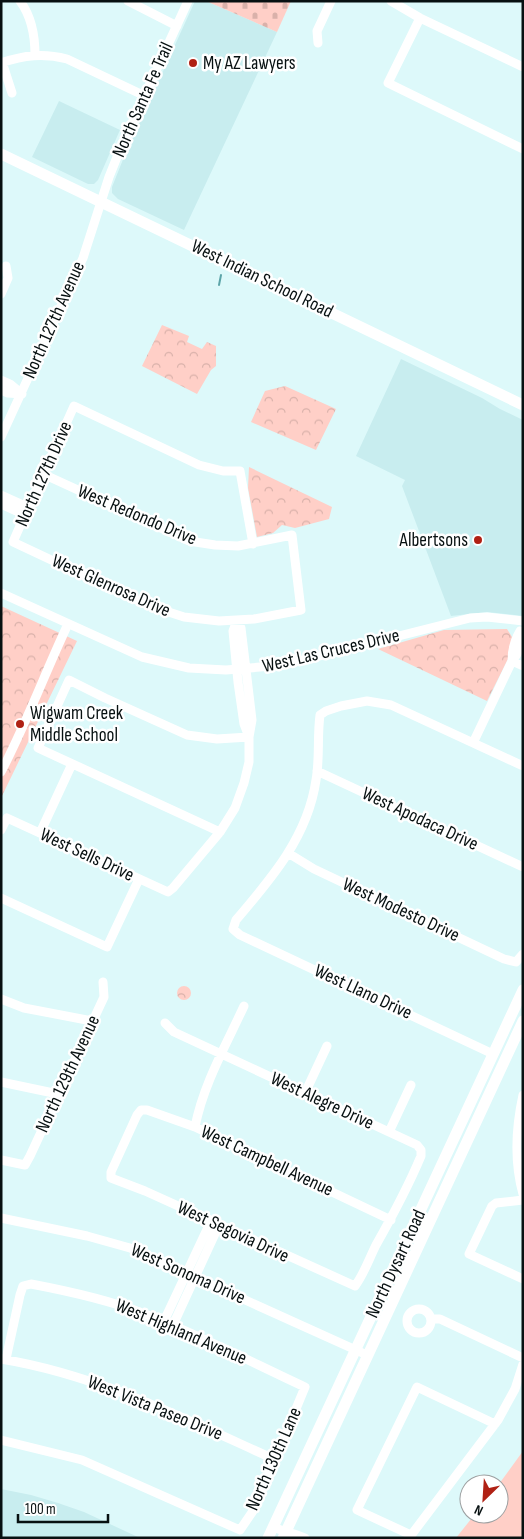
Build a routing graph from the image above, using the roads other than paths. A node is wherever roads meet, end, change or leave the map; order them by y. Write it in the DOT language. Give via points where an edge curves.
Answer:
graph roads {
  1 [pos="20,1"];
  2 [pos="128,1"];
  3 [pos="188,1"];
  4 [pos="331,1"];
  5 [pos="392,1"];
  6 [pos="420,18"];
  7 [pos="177,26"];
  8 [pos="318,43"];
  9 [pos="35,55"];
  10 [pos="1,62"];
  11 [pos="523,67"];
  12 [pos="12,93"];
  13 [pos="145,96"];
  14 [pos="523,149"];
  15 [pos="1,154"];
  16 [pos="101,201"];
  17 [pos="6,266"];
  18 [pos="1,294"];
  19 [pos="1,380"];
  20 [pos="1,390"];
  21 [pos="22,394"];
  22 [pos="523,405"];
  23 [pos="1,437"];
  24 [pos="43,474"];
  25 [pos="1,495"];
  26 [pos="1,504"];
  27 [pos="26,511"];
  28 [pos="13,542"];
  29 [pos="253,544"];
  30 [pos="1,594"];
  31 [pos="301,610"];
  32 [pos="237,620"];
  33 [pos="522,621"];
  34 [pos="68,624"];
  35 [pos="512,661"];
  36 [pos="523,666"];
  37 [pos="241,670"];
  38 [pos="249,737"];
  39 [pos="473,743"];
  40 [pos="72,764"];
  41 [pos="523,766"];
  42 [pos="318,771"];
  43 [pos="1,772"];
  44 [pos="1,830"];
  45 [pos="220,832"];
  46 [pos="40,833"];
  47 [pos="288,853"];
  48 [pos="523,867"];
  49 [pos="139,879"];
  50 [pos="1,898"];
  51 [pos="523,954"];
  52 [pos="103,982"];
  53 [pos="523,990"];
  54 [pos="1,999"];
  55 [pos="244,1006"];
  56 [pos="92,1021"];
  57 [pos="523,1021"];
  58 [pos="164,1023"];
  59 [pos="327,1046"];
  60 [pos="221,1054"];
  61 [pos="494,1054"];
  62 [pos="1,1082"];
  63 [pos="411,1085"];
  64 [pos="305,1093"];
  65 [pos="58,1094"];
  66 [pos="523,1095"];
  67 [pos="194,1127"];
  68 [pos="389,1132"];
  69 [pos="1,1160"];
  70 [pos="111,1178"];
  71 [pos="523,1194"];
  72 [pos="523,1200"];
  73 [pos="1,1218"];
  74 [pos="391,1220"];
  75 [pos="215,1223"];
  76 [pos="191,1275"];
  77 [pos="523,1279"];
  78 [pos="431,1319"];
  79 [pos="168,1323"];
  80 [pos="356,1350"];
  81 [pos="367,1355"];
  82 [pos="523,1358"];
  83 [pos="4,1359"];
  84 [pos="523,1364"];
  85 [pos="305,1387"];
  86 [pos="496,1424"];
  87 [pos="1,1440"];
  88 [pos="276,1460"];
  89 [pos="273,1527"];
  90 [pos="286,1536"];
  91 [pos="410,1536"];
  92 [pos="268,1538"];
  93 [pos="305,1538"];
  1 -- 9 [label="street" via="30,17 35,35"];
  2 -- 7 [label="street"];
  3 -- 7 [label="street, North Santa Fe Trail"];
  4 -- 8 [label="street" via="317,31"];
  5 -- 6 [label="street"];
  6 -- 11 [label="street"];
  6 -- 14 [label="street" via="388,83"];
  7 -- 13 [label="street, North Santa Fe Trail"];
  9 -- 10 [label="street"];
  9 -- 13 [label="street" via="67,59"];
  10 -- 12 [label="street"];
  13 -- 16 [label="street, North Santa Fe Trail" via="121,146"];
  15 -- 16 [label="main road, West Indian School Road"];
  16 -- 21 [label="street, North 127th Avenue" via="80,264"];
  16 -- 22 [label="main road, West Indian School Road" via="414,348"];
  17 -- 18 [label="street" via="8,278"];
  19 -- 21 [label="street"];
  20 -- 21 [label="street"];
  21 -- 23 [label="street, North 127th Avenue"];
  24 -- 27 [label="street, North 127th Drive"];
  24 -- 29 [label="street, West Redondo Drive" via="189,541 215,545"];
  24 -- 29 [label="street, North 127th Drive" via="74,406 199,465 223,472 240,471"];
  25 -- 27 [label="street" via="21,504"];
  26 -- 27 [label="street" via="16,511"];
  27 -- 28 [label="street, North 127th Drive"];
  28 -- 32 [label="street, West Glenrosa Drive" via="147,605 184,617"];
  29 -- 31 [label="street, West Redondo Drive" via="292,535"];
  30 -- 34 [label="street, West Las Cruces Drive"];
  31 -- 32 [label="street, West Glenrosa Drive" via="254,620"];
  32 -- 37 [label="street" via="242,628"];
  33 -- 35 [label="street" via="515,640 518,654"];
  33 -- 37 [label="street, West Las Cruces Drive" via="470,618 290,664"];
  34 -- 37 [label="street, West Las Cruces Drive" via="124,650 159,661 189,668"];
  34 -- 43 [label="street"];
  35 -- 36 [label="street"];
  35 -- 39 [label="street"];
  37 -- 38 [label="street" via="252,720"];
  38 -- 40 [label="street" via="217,739 187,735 69,680 38,748"];
  38 -- 45 [label="street" via="249,762 244,783"];
  39 -- 41 [label="street"];
  39 -- 42 [label="street" via="392,705 367,701 341,706 320,715"];
  40 -- 45 [label="street"];
  40 -- 46 [label="street"];
  42 -- 47 [label="street" via="303,825"];
  42 -- 48 [label="street, West Apodaca Drive"];
  44 -- 46 [label="street, West Sells Drive" via="7,818"];
  45 -- 49 [label="street, West Sells Drive" via="168,892"];
  46 -- 49 [label="street, West Sells Drive"];
  47 -- 51 [label="street, West Modesto Drive" via="322,874 504,959 516,962"];
  47 -- 61 [label="street, West Llano Drive" via="278,871 236,920 233,929"];
  49 -- 50 [label="street" via="107,947"];
  52 -- 56 [label="street, North 129th Avenue" via="104,997"];
  53 -- 61 [label="main road, North Dysart Road"];
  54 -- 56 [label="street" via="24,1008"];
  55 -- 60 [label="street"];
  56 -- 65 [label="street, North 129th Avenue"];
  57 -- 81 [label="main road, North Dysart Road"];
  58 -- 60 [label="street, West Alegre Drive" via="174,1032"];
  59 -- 64 [label="street"];
  60 -- 64 [label="street, West Alegre Drive"];
  60 -- 67 [label="street" via="204,1092"];
  61 -- 80 [label="main road, North Dysart Road"];
  62 -- 65 [label="street"];
  63 -- 68 [label="street"];
  64 -- 68 [label="street, West Alegre Drive"];
  65 -- 69 [label="street, North 129th Avenue" via="25,1164"];
  66 -- 71 [label="street" via="517,1147"];
  67 -- 70 [label="street, West Campbell Avenue" via="141,1110"];
  67 -- 74 [label="street, West Campbell Avenue"];
  68 -- 74 [label="street, West Alegre Drive" via="421,1150 406,1192"];
  70 -- 75 [label="street, West Segovia Drive"];
  72 -- 77 [label="street" via="492,1206 469,1254"];
  73 -- 76 [label="street, West Sonoma Drive" via="111,1242"];
  74 -- 75 [label="street, West Segovia Drive" via="355,1286"];
  75 -- 76 [label="street"];
  76 -- 79 [label="street"];
  76 -- 80 [label="street, West Sonoma Drive"];
  78 -- 82 [label="street" via="440,1319"];
  79 -- 83 [label="street, West Highland Avenue" via="104,1300 31,1284 23,1286"];
  79 -- 85 [label="street, West Highland Avenue"];
  80 -- 81 [label="street, West Sonoma Drive"];
  80 -- 89 [label="main road, North Dysart Road"];
  81 -- 90 [label="main road, North Dysart Road"];
  83 -- 88 [label="street, West Vista Paseo Drive" via="94,1381 132,1395"];
  84 -- 86 [label="street" via="515,1389"];
  85 -- 88 [label="street, North 130th Lane"];
  86 -- 91 [label="street"];
  86 -- 91 [label="street" via="416,1387 357,1510"];
  87 -- 88 [label="street, North 130th Lane" via="82,1460 240,1530 255,1508"];
  89 -- 90 [label="street"];
  89 -- 92 [label="main road, North Dysart Road"];
  90 -- 93 [label="street" via="295,1533"];
}
